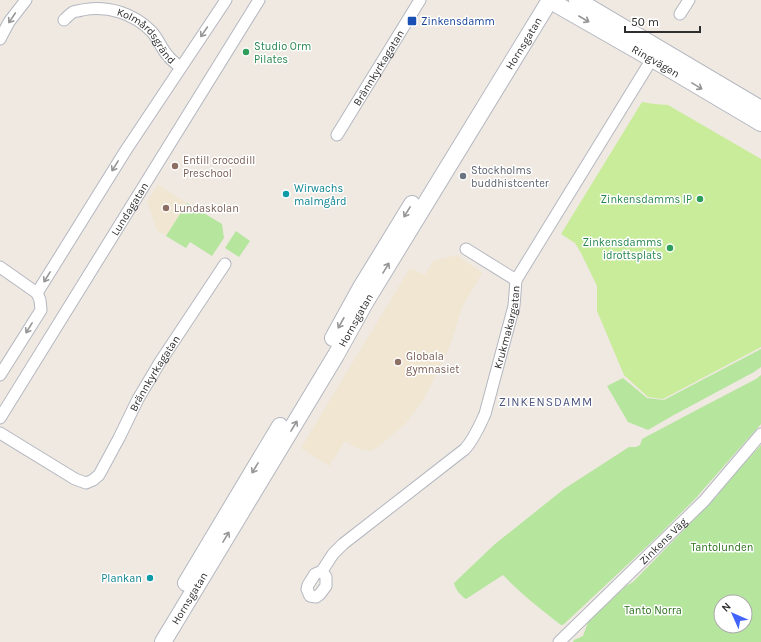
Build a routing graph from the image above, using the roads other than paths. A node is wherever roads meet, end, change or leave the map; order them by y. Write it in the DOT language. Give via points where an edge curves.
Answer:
graph roads {
  1 [pos="26,0"];
  2 [pos="259,0"];
  3 [pos="420,0"];
  4 [pos="537,0"];
  5 [pos="550,0"];
  6 [pos="577,0"];
  7 [pos="689,0"];
  8 [pos="221,1"];
  9 [pos="680,14"];
  10 [pos="64,20"];
  11 [pos="0,39"];
  12 [pos="655,54"];
  13 [pos="180,67"];
  14 [pos="761,109"];
  15 [pos="761,123"];
  16 [pos="337,135"];
  17 [pos="466,249"];
  18 [pos="225,264"];
  19 [pos="0,267"];
  20 [pos="516,280"];
  21 [pos="37,293"];
  22 [pos="0,375"];
  23 [pos="0,418"];
  24 [pos="0,433"];
  25 [pos="761,434"];
  26 [pos="210,554"];
  27 [pos="322,571"];
  28 [pos="150,642"];
  29 [pos="163,642"];
  30 [pos="559,642"];
  1 -- 11 [label="street, one-way"];
  2 -- 23 [label="street, Lundagatan"];
  3 -- 16 [label="street, Brännkyrkagatan"];
  4 -- 26 [label="main road, Hornsgatan, one-way" via="360,289"];
  5 -- 12 [label="main road, Ringvägen, one-way"];
  26 -- 5 [label="main road, Hornsgatan, one-way" via="336,355 366,301"];
  6 -- 12 [label="main road, Ringvägen"];
  7 -- 9 [label="street"];
  8 -- 13 [label="street, one-way"];
  10 -- 13 [label="street, Kolmårdsgränd" via="73,12 98,8 128,15 152,32 169,58"];
  12 -- 14 [label="main road, Ringvägen"];
  12 -- 15 [label="main road, Ringvägen, one-way"];
  12 -- 20 [label="street, Krukmakargatan"];
  13 -- 21 [label="street, one-way"];
  17 -- 20 [label="street"];
  18 -- 24 [label="street, Brännkyrkagatan" via="160,362 99,475 93,480 86,483 75,479"];
  19 -- 21 [label="street"];
  20 -- 27 [label="street, Krukmakargatan" via="514,306 485,414 472,442 343,544"];
  21 -- 22 [label="street, one-way" via="40,310"];
  25 -- 30 [label="street, Zinkens Väg" via="704,501"];
  26 -- 28 [label="main road, Hornsgatan"];
  26 -- 29 [label="main road, Hornsgatan"];
}
